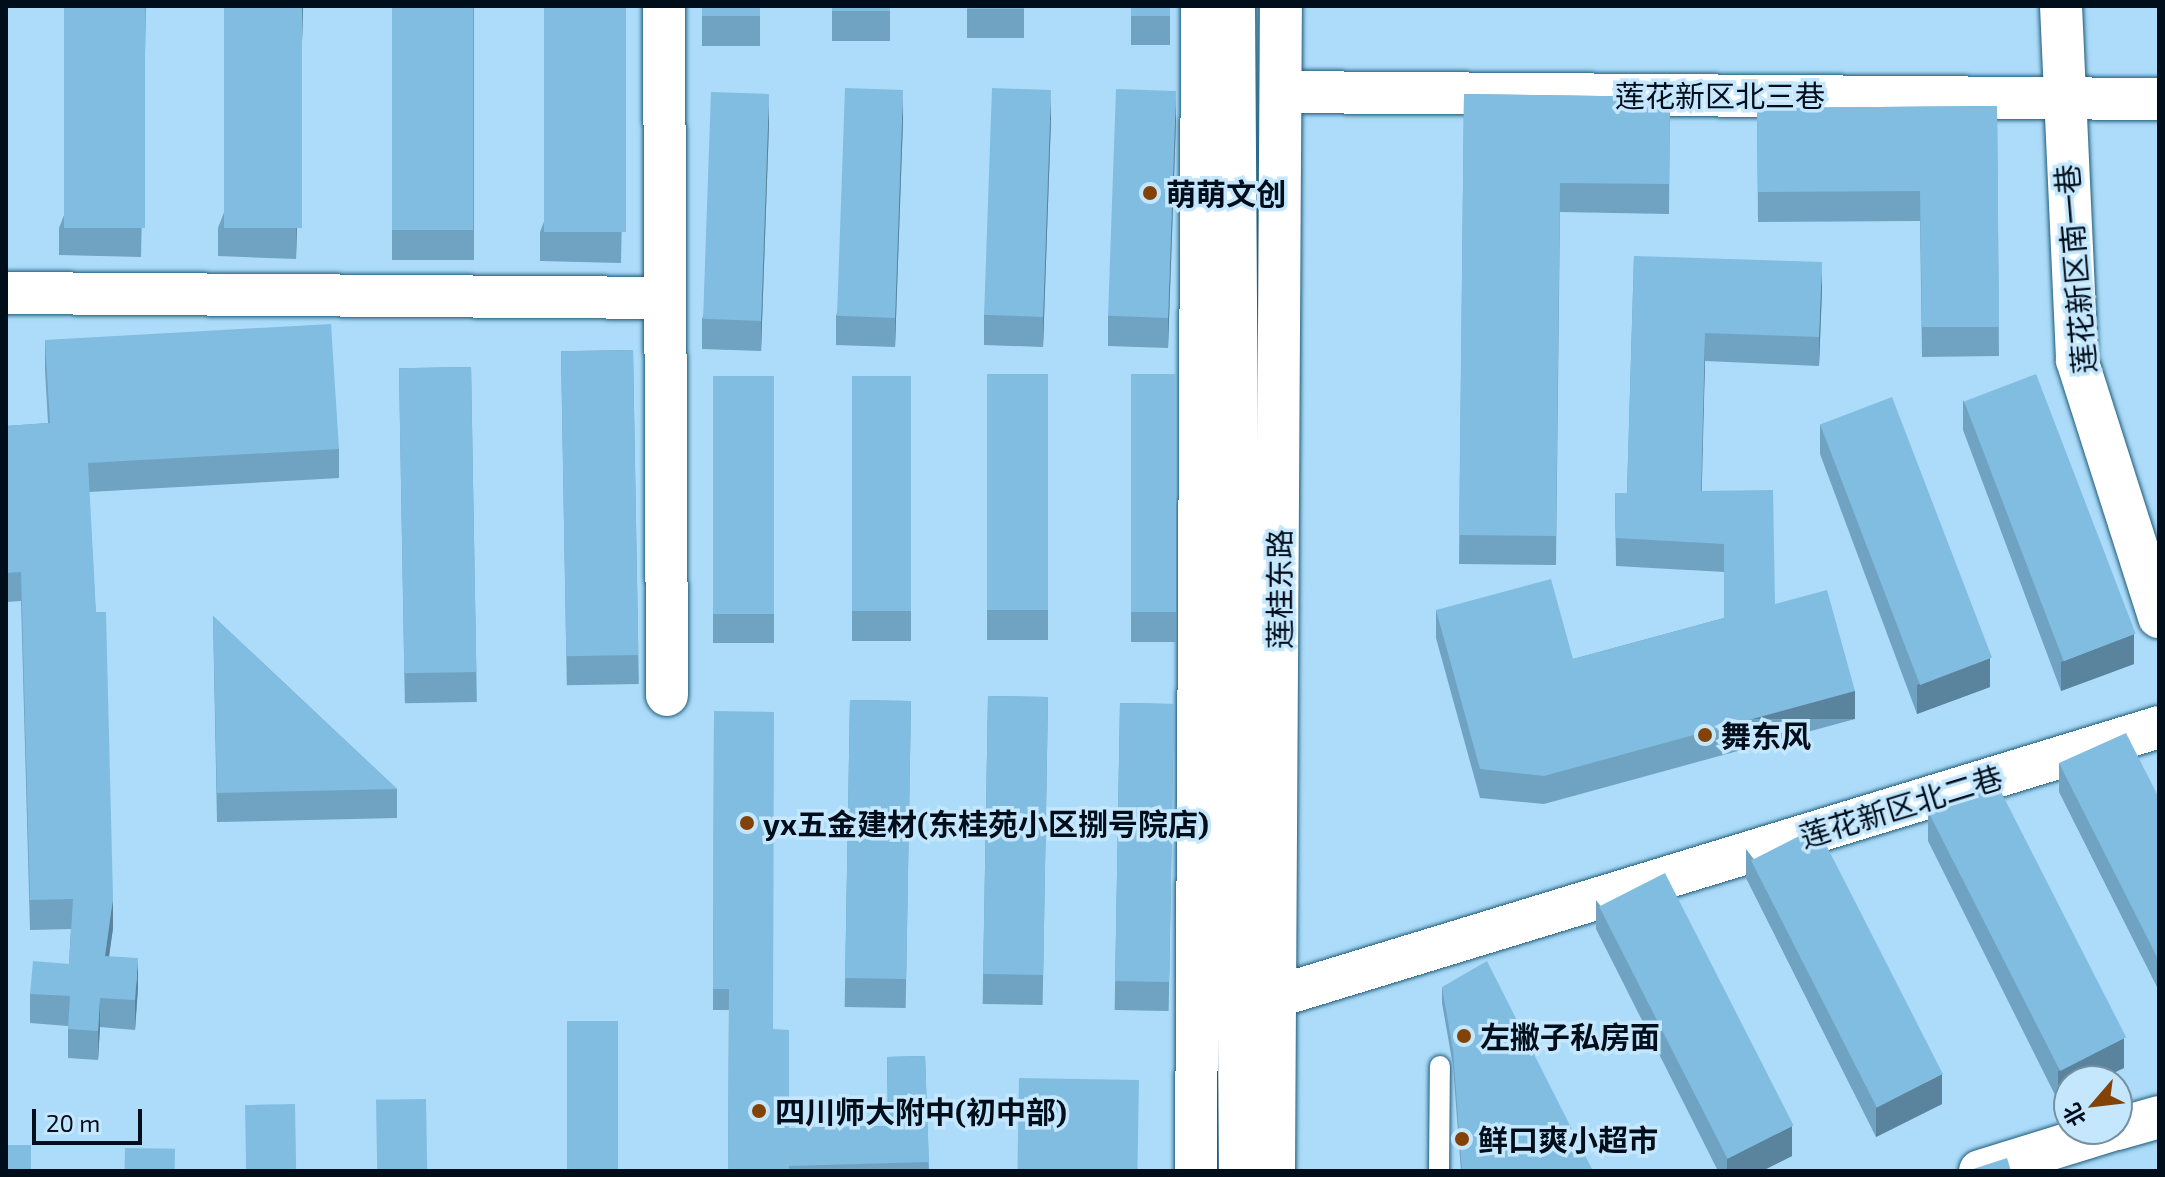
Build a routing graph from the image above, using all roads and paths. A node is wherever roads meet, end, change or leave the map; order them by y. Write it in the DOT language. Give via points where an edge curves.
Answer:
graph roads {
  1 [pos="664,6"];
  2 [pos="1202,6"];
  3 [pos="1233,6"];
  4 [pos="1281,6"];
  5 [pos="2061,6"];
  6 [pos="1281,92"];
  7 [pos="2061,98"];
  8 [pos="2159,99"];
  9 [pos="6,293"];
  10 [pos="665,298"];
  11 [pos="2159,617"];
  12 [pos="667,695"];
  13 [pos="2159,727"];
  14 [pos="1275,997"];
  15 [pos="1440,1066"];
  16 [pos="2159,1117"];
  17 [pos="2133,1124"];
  18 [pos="2065,1145"];
  19 [pos="1196,1171"];
  20 [pos="1241,1171"];
  21 [pos="1274,1171"];
  22 [pos="1439,1171"];
  23 [pos="1980,1171"];
  1 -- 10 [label="street"];
  2 -- 19 [label="street"];
  3 -- 20 [label="highway"];
  4 -- 6 [label="street, 莲桂东路"];
  5 -- 7 [label="street, 莲花新区南一巷"];
  6 -- 7 [label="street, 莲花新区北三巷"];
  6 -- 14 [label="street, 莲桂东路"];
  7 -- 8 [label="street, 莲花新区北三巷"];
  7 -- 11 [label="street, 莲花新区南一巷" via="2077,360"];
  9 -- 10 [label="street"];
  10 -- 12 [label="street"];
  13 -- 14 [label="street, 莲花新区北二巷"];
  14 -- 21 [label="street, 莲桂东路"];
  15 -- 22 [label="lane"];
  16 -- 17 [label="street"];
  18 -- 23 [label="street"];
}
